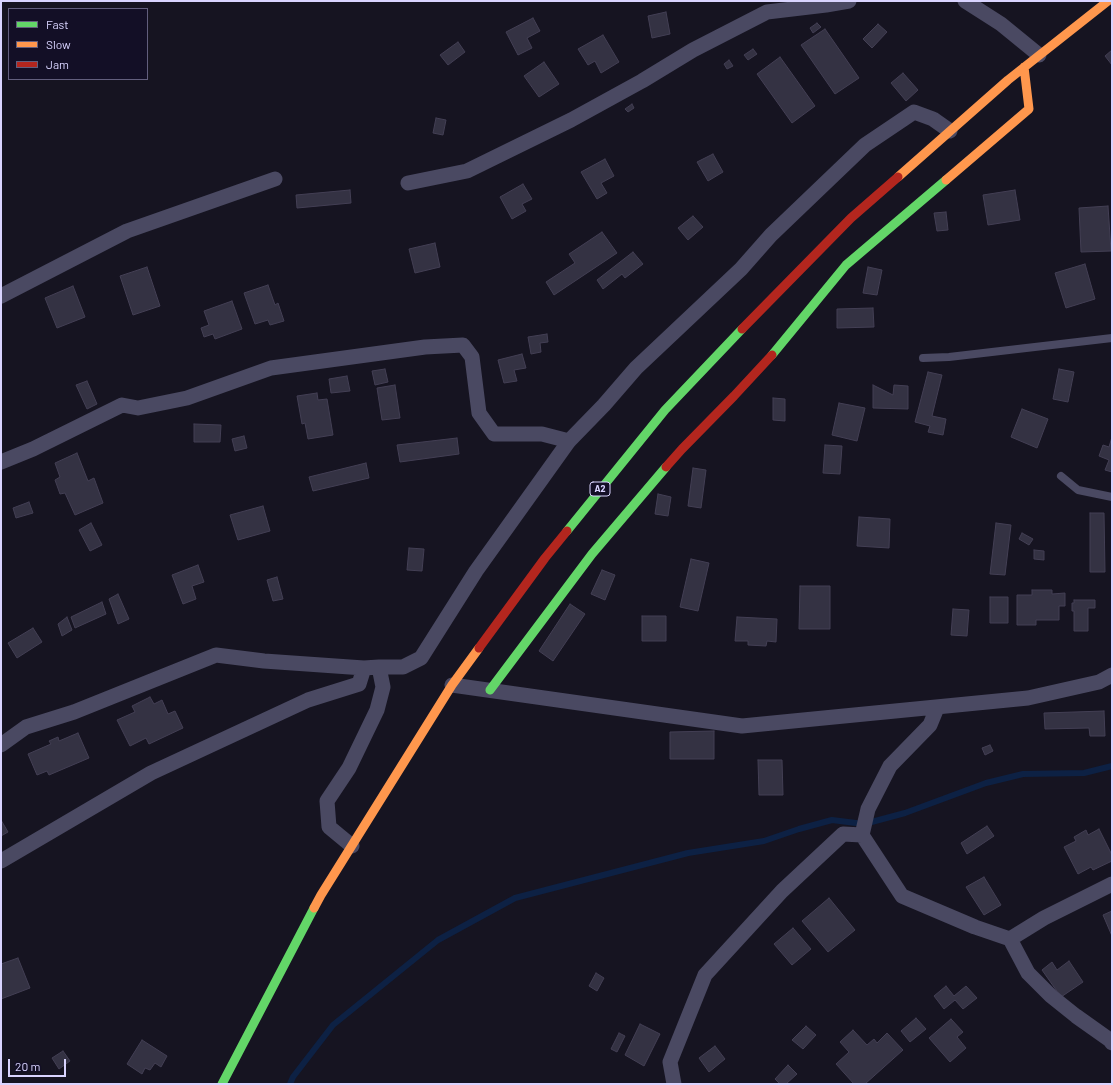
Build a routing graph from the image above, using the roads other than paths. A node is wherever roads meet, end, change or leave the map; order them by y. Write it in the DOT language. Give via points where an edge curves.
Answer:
graph roads {
  1 [pos="849,1"];
  2 [pos="965,1"];
  3 [pos="1108,1"];
  4 [pos="1039,55"];
  5 [pos="1024,67"];
  6 [pos="950,131"];
  7 [pos="274,178"];
  8 [pos="408,183"];
  9 [pos="1,296"];
  10 [pos="1112,338"];
  11 [pos="923,358"];
  12 [pos="569,441"];
  13 [pos="1,462"];
  14 [pos="1061,476"];
  15 [pos="1112,497"];
  16 [pos="372,668"];
  17 [pos="1112,675"];
  18 [pos="452,685"];
  19 [pos="490,690"];
  20 [pos="937,708"];
  21 [pos="1,745"];
  22 [pos="862,835"];
  23 [pos="352,846"];
  24 [pos="1,861"];
  25 [pos="1112,884"];
  26 [pos="1010,939"];
  27 [pos="1112,1043"];
  28 [pos="222,1084"];
  29 [pos="674,1084"];
  1 -- 8 [label="street" via="767,12 693,50 571,120 474,168"];
  2 -- 4 [label="street" via="1001,24"];
  3 -- 4 [label="main road, A2"];
  4 -- 5 [label="main road, A2"];
  5 -- 6 [label="main road, A2"];
  5 -- 19 [label="main road" via="1029,109 846,265 776,351 682,449 592,554"];
  6 -- 12 [label="street" via="933,119 914,112 865,144 636,368"];
  6 -- 18 [label="main road, A2" via="851,218 665,410 545,558"];
  7 -- 9 [label="street" via="128,231"];
  10 -- 11 [label="lane"];
  12 -- 13 [label="street" via="542,434 494,434 478,413 472,357 463,345 425,347 271,368 188,398 138,408 122,404"];
  12 -- 16 [label="street" via="476,571 421,658 403,667"];
  14 -- 15 [label="lane" via="1078,490"];
  16 -- 21 [label="street" via="216,655 74,712 26,727"];
  16 -- 23 [label="street" via="383,687 376,710 349,768 327,801 330,827"];
  16 -- 24 [label="street" via="359,684 308,700 151,773"];
  17 -- 20 [label="street" via="1099,682 1028,698"];
  18 -- 19 [label="street"];
  18 -- 23 [label="main road, A2"];
  19 -- 20 [label="street" via="742,726"];
  20 -- 22 [label="street" via="930,725 890,766 868,809"];
  22 -- 26 [label="street" via="902,896"];
  22 -- 29 [label="street" via="843,834 782,891 705,975 670,1062"];
  23 -- 28 [label="main road, A2" via="321,895"];
  25 -- 26 [label="street" via="1044,918"];
  26 -- 27 [label="street" via="1028,973 1051,996"];
}
